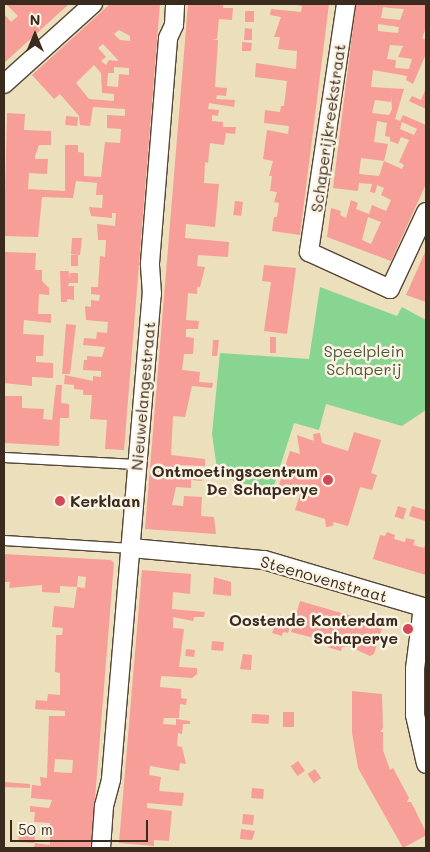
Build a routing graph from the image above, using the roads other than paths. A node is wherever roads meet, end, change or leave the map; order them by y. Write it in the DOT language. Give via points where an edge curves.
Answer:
graph roads {
  1 [pos="93,4"];
  2 [pos="175,4"];
  3 [pos="346,4"];
  4 [pos="4,84"];
  5 [pos="426,212"];
  6 [pos="4,457"];
  7 [pos="136,464"];
  8 [pos="4,540"];
  9 [pos="131,548"];
  10 [pos="424,608"];
  11 [pos="426,764"];
  12 [pos="101,848"];
  1 -- 4 [label="street"];
  2 -- 7 [label="street, Nieuwelangestraat" via="174,25 168,38 150,263 152,294"];
  3 -- 5 [label="street, Schaperijkreekstraat" via="309,252 390,289"];
  6 -- 7 [label="lane"];
  7 -- 9 [label="street, Nieuwelangestraat"];
  8 -- 9 [label="lane"];
  9 -- 10 [label="street, Steenovenstraat" via="264,560"];
  9 -- 12 [label="street, Nieuwelangestraat" via="111,779 104,806"];
  10 -- 11 [label="street" via="415,669 415,715"];
}
